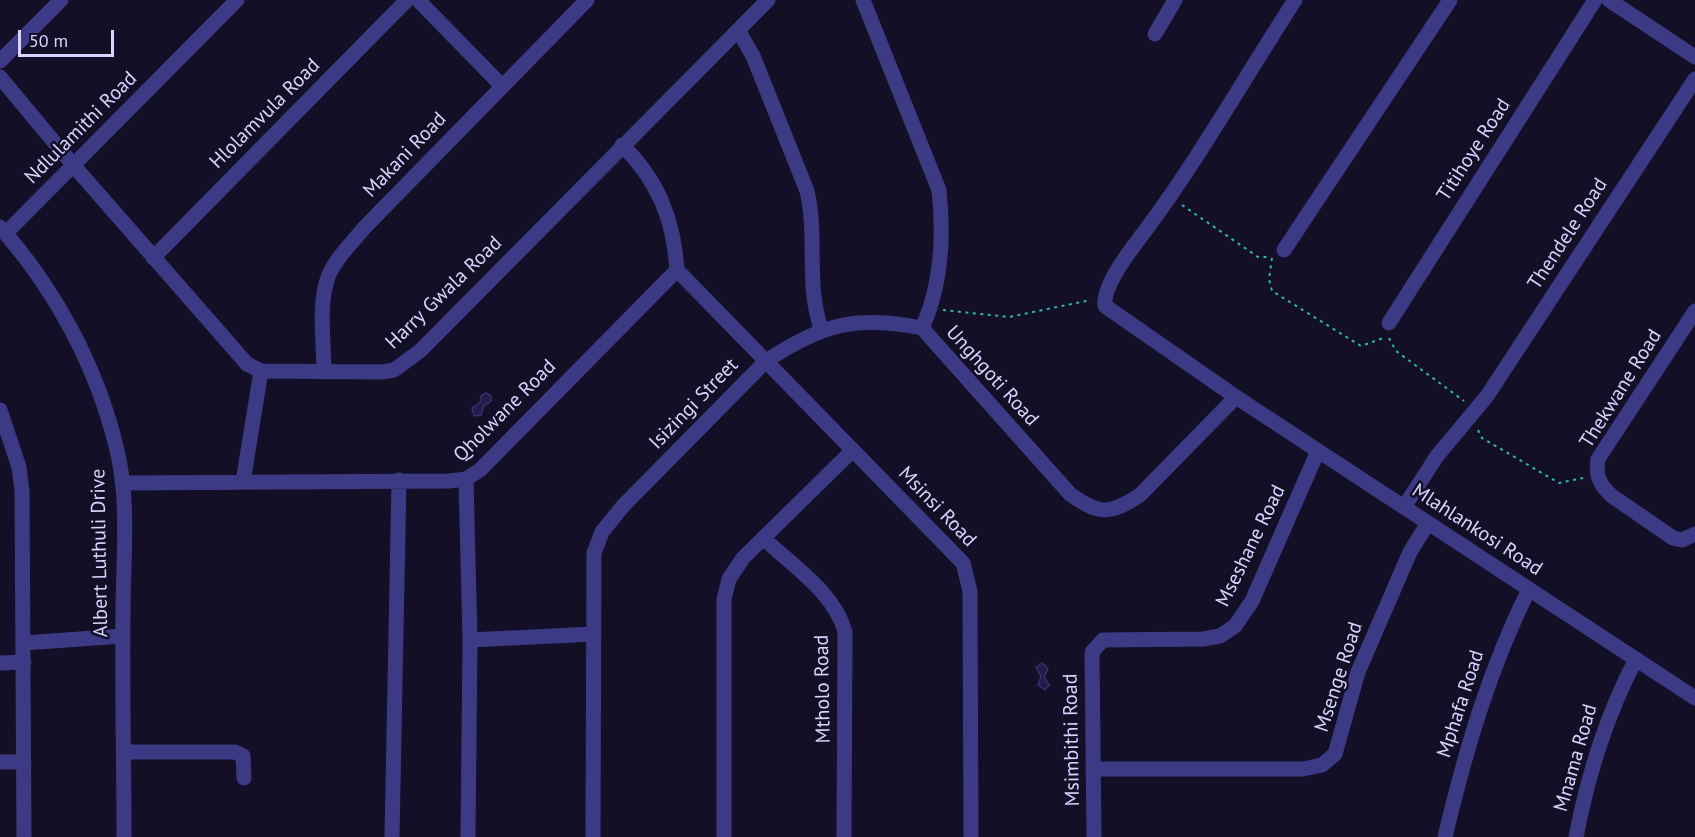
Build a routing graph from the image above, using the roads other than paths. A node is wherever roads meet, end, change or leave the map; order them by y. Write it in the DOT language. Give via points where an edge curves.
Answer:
graph roads {
  1 [pos="61,0"];
  2 [pos="237,0"];
  3 [pos="407,0"];
  4 [pos="418,0"];
  5 [pos="587,0"];
  6 [pos="768,0"];
  7 [pos="863,0"];
  8 [pos="1175,0"];
  9 [pos="1295,0"];
  10 [pos="1450,0"];
  11 [pos="1595,0"];
  12 [pos="1609,0"];
  13 [pos="738,30"];
  14 [pos="1155,34"];
  15 [pos="1695,57"];
  16 [pos="0,61"];
  17 [pos="0,77"];
  18 [pos="1695,79"];
  19 [pos="501,85"];
  20 [pos="622,145"];
  21 [pos="74,166"];
  22 [pos="3,230"];
  23 [pos="1278,254"];
  24 [pos="153,258"];
  25 [pos="677,270"];
  26 [pos="1695,310"];
  27 [pos="922,328"];
  28 [pos="1389,330"];
  29 [pos="822,331"];
  30 [pos="766,361"];
  31 [pos="261,371"];
  32 [pos="324,372"];
  33 [pos="1236,397"];
  34 [pos="0,411"];
  35 [pos="853,450"];
  36 [pos="1318,451"];
  37 [pos="466,479"];
  38 [pos="399,480"];
  39 [pos="243,482"];
  40 [pos="122,483"];
  41 [pos="1404,507"];
  42 [pos="1428,523"];
  43 [pos="1695,534"];
  44 [pos="763,538"];
  45 [pos="1529,589"];
  46 [pos="594,634"];
  47 [pos="123,636"];
  48 [pos="470,640"];
  49 [pos="24,643"];
  50 [pos="1097,644"];
  51 [pos="1636,660"];
  52 [pos="24,662"];
  53 [pos="0,663"];
  54 [pos="1695,698"];
  55 [pos="124,752"];
  56 [pos="0,762"];
  57 [pos="24,762"];
  58 [pos="1093,769"];
  59 [pos="244,778"];
  60 [pos="24,837"];
  61 [pos="124,837"];
  62 [pos="392,837"];
  63 [pos="468,837"];
  64 [pos="593,837"];
  65 [pos="724,837"];
  66 [pos="844,837"];
  67 [pos="971,837"];
  68 [pos="1094,837"];
  69 [pos="1445,837"];
  70 [pos="1576,837"];
  1 -- 16 [label="street"];
  2 -- 21 [label="street, Ndlulamithi Road"];
  3 -- 24 [label="street, Hlolamvula Road"];
  4 -- 19 [label="street"];
  5 -- 19 [label="street, Makani Road"];
  6 -- 13 [label="street, Harry Gwala Road"];
  7 -- 27 [label="street, Unghgoti Road" via="939,190 940,246 931,309"];
  8 -- 14 [label="street"];
  9 -- 33 [label="street, Mlahlankosi Road" via="1104,298 1109,311"];
  10 -- 23 [label="street"];
  11 -- 28 [label="street, Titihoye Road"];
  12 -- 15 [label="street"];
  13 -- 20 [label="street, Harry Gwala Road"];
  13 -- 29 [label="street" via="753,56 807,191 812,212 814,310"];
  17 -- 21 [label="street"];
  18 -- 41 [label="street, Thendele Road" via="1476,411 1437,456"];
  19 -- 32 [label="street, Makani Road" via="364,228 334,267 324,293"];
  20 -- 25 [label="street" via="643,165 658,189"];
  20 -- 32 [label="street, Harry Gwala Road" via="407,361 394,370 382,372"];
  21 -- 22 [label="street, Ndlulamithi Road"];
  21 -- 24 [label="street"];
  22 -- 40 [label="street, Albert Luthuli Drive" via="53,297 79,345 116,446"];
  24 -- 31 [label="street" via="233,350"];
  25 -- 30 [label="street, Msinsi Road"];
  25 -- 37 [label="street, Qholwane Road" via="480,470"];
  26 -- 43 [label="street, Thekwane Road" via="1598,459 1599,479 1612,496 1673,538 1682,540"];
  27 -- 29 [label="street, Isizingi Street" via="867,321"];
  27 -- 33 [label="street, Unghgoti Road" via="1070,494 1090,509 1107,511 1140,495"];
  29 -- 30 [label="street, Isizingi Street" via="793,343"];
  30 -- 35 [label="street, Msinsi Road"];
  30 -- 46 [label="street, Isizingi Street" via="602,532 594,553"];
  31 -- 32 [label="street, Harry Gwala Road"];
  31 -- 39 [label="street"];
  33 -- 36 [label="street, Mlahlankosi Road"];
  34 -- 49 [label="street" via="19,467 22,491"];
  35 -- 44 [label="street"];
  35 -- 67 [label="street, Msinsi Road" via="963,563 970,591"];
  36 -- 41 [label="street, Mlahlankosi Road"];
  36 -- 50 [label="street, Mseshane Road" via="1252,601 1235,626 1220,636 1203,639 1103,640"];
  37 -- 38 [label="street"];
  37 -- 48 [label="street, Qholwane Road"];
  38 -- 39 [label="street"];
  38 -- 62 [label="street"];
  39 -- 40 [label="street"];
  40 -- 47 [label="street, Albert Luthuli Drive"];
  41 -- 42 [label="street, Mlahlankosi Road"];
  42 -- 45 [label="street, Mlahlankosi Road"];
  42 -- 58 [label="street, Msenge Road" via="1410,552 1358,672 1335,754 1322,765 1303,770"];
  44 -- 65 [label="street" via="742,558 729,579 724,599"];
  44 -- 66 [label="street, Mtholo Road" via="841,616 845,632"];
  45 -- 51 [label="street, Mlahlankosi Road"];
  45 -- 69 [label="street, Mphafa Road" via="1486,688"];
  46 -- 48 [label="street"];
  46 -- 64 [label="street, Isizingi Street"];
  47 -- 49 [label="street"];
  47 -- 55 [label="street, Albert Luthuli Drive"];
  48 -- 63 [label="street, Qholwane Road"];
  49 -- 52 [label="street"];
  50 -- 58 [label="street, Msimbithi Road" via="1092,652"];
  51 -- 54 [label="street, Mlahlankosi Road"];
  51 -- 70 [label="street, Mnama Road" via="1600,738 1584,791"];
  52 -- 53 [label="street"];
  52 -- 57 [label="street"];
  55 -- 59 [label="street" via="235,752 243,756"];
  55 -- 61 [label="street, Albert Luthuli Drive"];
  56 -- 57 [label="street"];
  57 -- 60 [label="street"];
  58 -- 68 [label="street, Msimbithi Road"];
}
